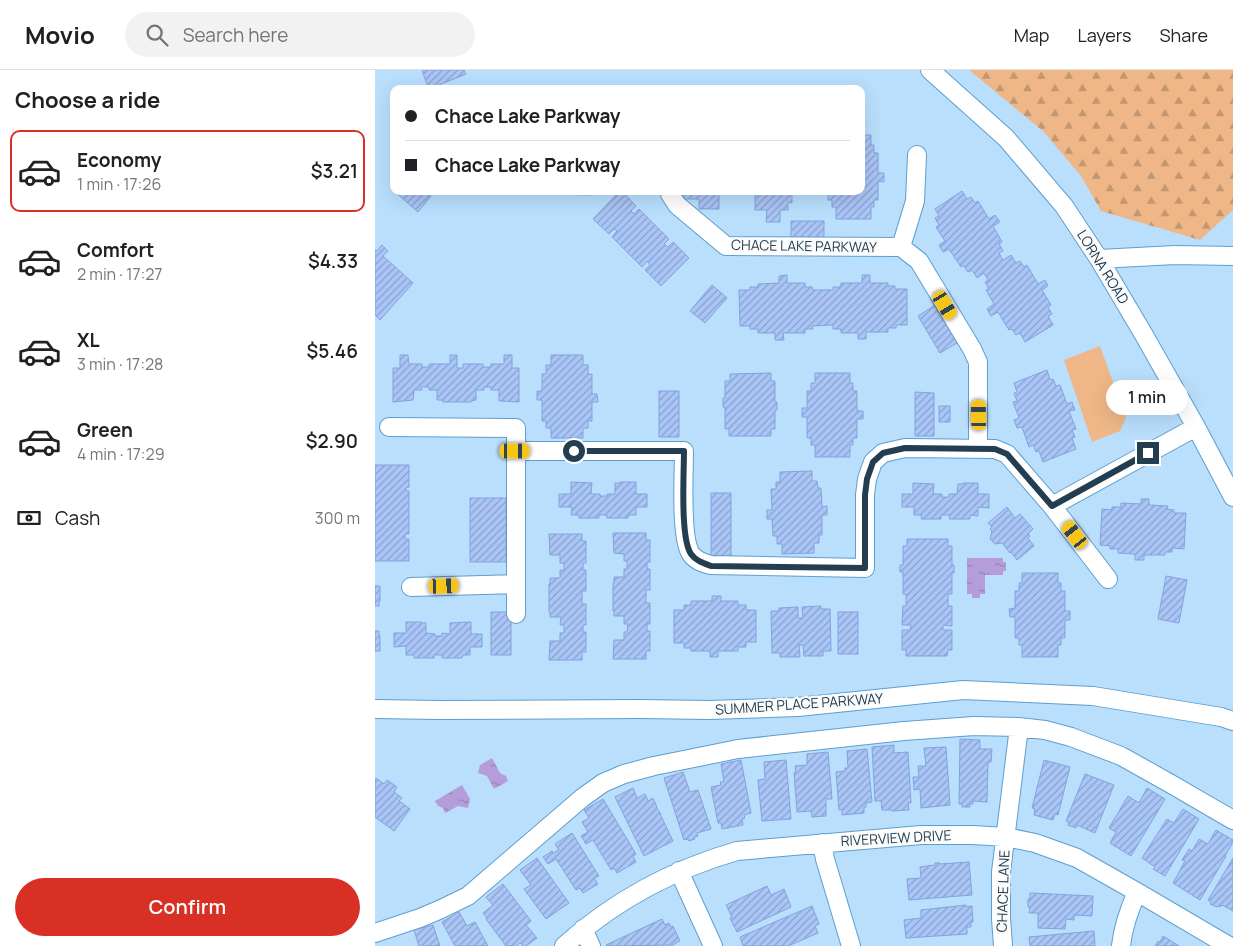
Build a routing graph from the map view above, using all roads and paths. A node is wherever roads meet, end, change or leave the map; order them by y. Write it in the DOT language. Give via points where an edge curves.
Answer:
graph roads {
  1 [pos="930,70"];
  2 [pos="917,155"];
  3 [pos="671,195"];
  4 [pos="901,247"];
  5 [pos="1233,256"];
  6 [pos="1099,259"];
  7 [pos="389,427"];
  8 [pos="1196,427"];
  9 [pos="978,449"];
  10 [pos="515,451"];
  11 [pos="1233,497"];
  12 [pos="1052,506"];
  13 [pos="1108,579"];
  14 [pos="516,584"];
  15 [pos="411,587"];
  16 [pos="516,614"];
  17 [pos="375,709"];
  18 [pos="1229,718"];
  19 [pos="1019,727"];
  20 [pos="1233,820"];
  21 [pos="1006,837"];
  22 [pos="822,843"];
  23 [pos="679,871"];
  24 [pos="1137,892"];
  25 [pos="583,929"];
  26 [pos="375,933"];
  27 [pos="563,946"];
  28 [pos="591,946"];
  29 [pos="713,946"];
  30 [pos="851,946"];
  31 [pos="1003,946"];
  32 [pos="1121,946"];
  33 [pos="1229,946"];
  1 -- 6 [label="street, LORNA ROAD" via="1006,138 1064,206"];
  2 -- 4 [label="street" via="915,201"];
  3 -- 4 [label="street, CHACE LAKE PARKWAY" via="677,205 726,246"];
  4 -- 9 [label="street" via="919,261 978,362"];
  5 -- 6 [label="street" via="1175,254"];
  6 -- 8 [label="street, LORNA ROAD"];
  7 -- 10 [label="street" via="516,428"];
  8 -- 11 [label="street, LORNA ROAD"];
  8 -- 12 [label="street"];
  9 -- 10 [label="street" via="905,448 883,453 873,462 865,495 865,568 711,566 699,562 691,554 684,524 684,451"];
  9 -- 12 [label="street" via="995,449 1007,454"];
  10 -- 14 [label="street"];
  12 -- 13 [label="street"];
  14 -- 15 [label="street"];
  14 -- 16 [label="street"];
  17 -- 18 [label="street, SUMMER PLACE PARKWAY" via="709,710 798,706 963,690 1093,696"];
  19 -- 20 [label="street" via="1071,737 1121,756"];
  19 -- 21 [label="street, CHACE LANE"];
  19 -- 26 [label="street" via="904,730 738,749 625,774 603,783 582,798 468,896 420,918"];
  21 -- 22 [label="street, RIVERVIEW DRIVE" via="921,835"];
  21 -- 24 [label="street, RIVERVIEW DRIVE" via="1077,858"];
  21 -- 31 [label="street, CHACE LANE" via="1001,872"];
  22 -- 23 [label="street, RIVERVIEW DRIVE" via="737,851"];
  22 -- 30 [label="street"];
  23 -- 25 [label="street, RIVERVIEW DRIVE" via="615,906"];
  23 -- 29 [label="street"];
  24 -- 32 [label="street" via="1123,928"];
  24 -- 33 [label="street, RIVERVIEW DRIVE"];
  25 -- 27 [label="street, RIVERVIEW DRIVE"];
  25 -- 28 [label="street"];
}
